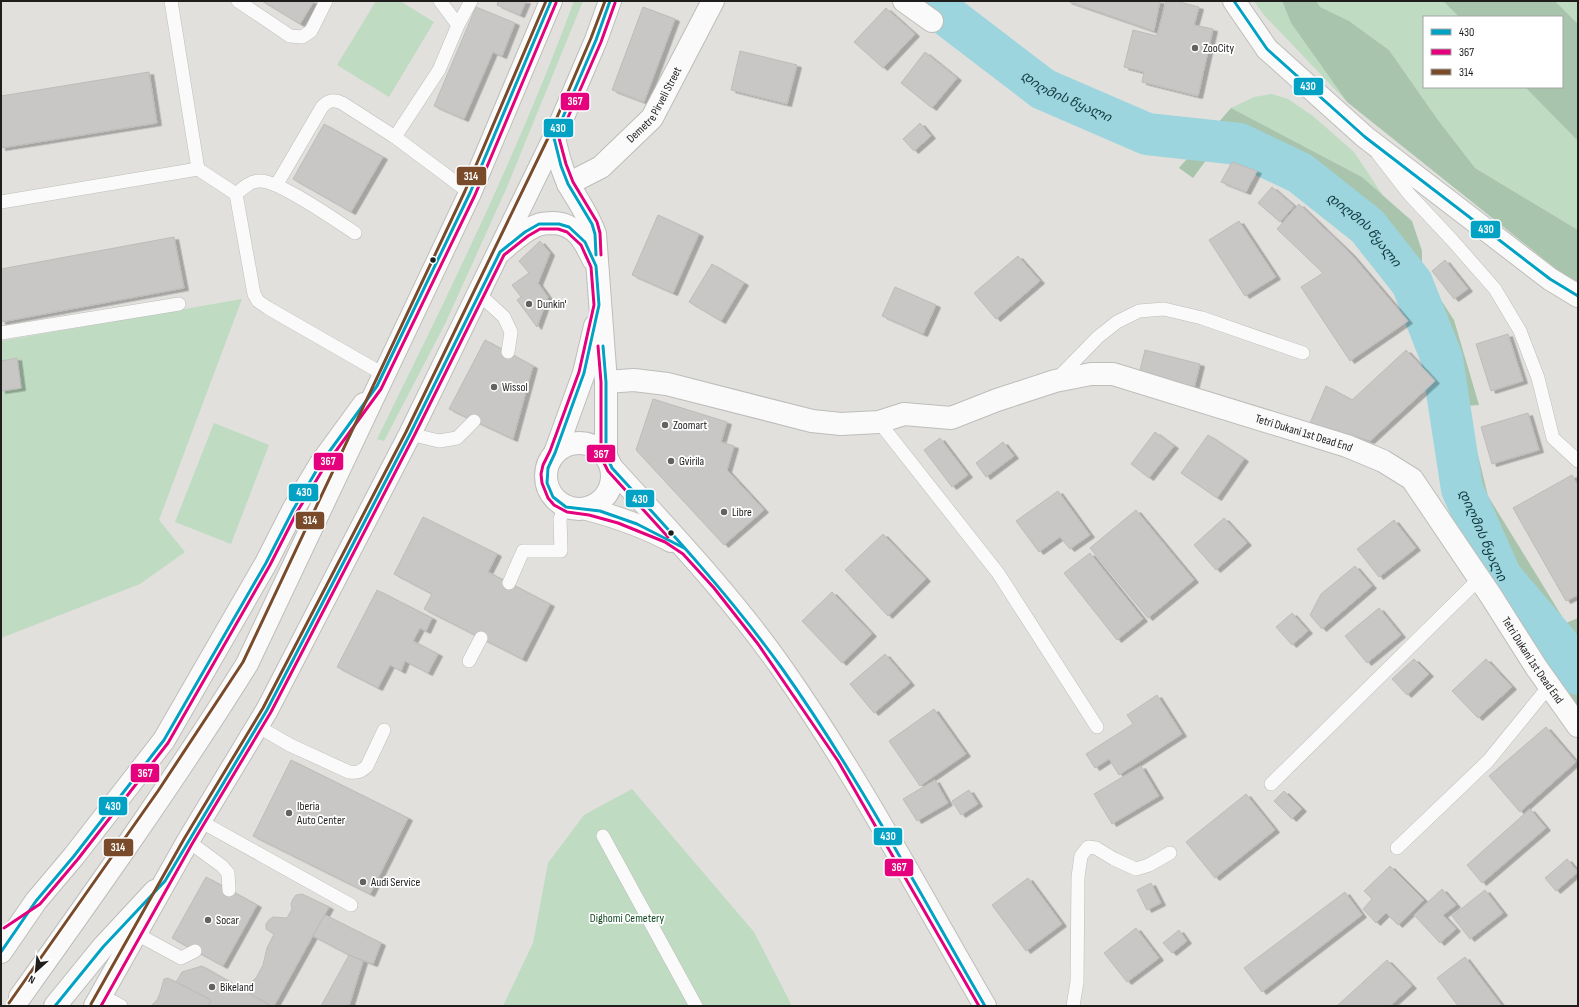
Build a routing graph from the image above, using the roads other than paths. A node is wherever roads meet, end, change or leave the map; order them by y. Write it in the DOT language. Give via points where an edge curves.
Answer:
graph roads {
  1 [pos="171,1"];
  2 [pos="238,1"];
  3 [pos="326,1"];
  4 [pos="440,1"];
  5 [pos="471,1"];
  6 [pos="551,1"];
  7 [pos="610,1"];
  8 [pos="713,1"];
  9 [pos="904,1"];
  10 [pos="1234,1"];
  11 [pos="932,21"];
  12 [pos="458,25"];
  13 [pos="395,137"];
  14 [pos="1365,137"];
  15 [pos="554,138"];
  16 [pos="198,169"];
  17 [pos="277,184"];
  18 [pos="568,184"];
  19 [pos="470,193"];
  20 [pos="236,194"];
  21 [pos="1,202"];
  22 [pos="355,233"];
  23 [pos="500,252"];
  24 [pos="596,266"];
  25 [pos="479,294"];
  26 [pos="1578,296"];
  27 [pos="178,304"];
  28 [pos="599,305"];
  29 [pos="1,333"];
  30 [pos="508,352"];
  31 [pos="1303,353"];
  32 [pos="380,380"];
  33 [pos="1055,381"];
  34 [pos="606,382"];
  35 [pos="474,421"];
  36 [pos="879,422"];
  37 [pos="410,434"];
  38 [pos="555,453"];
  39 [pos="1578,461"];
  40 [pos="609,462"];
  41 [pos="565,507"];
  42 [pos="587,509"];
  43 [pos="684,548"];
  44 [pos="1479,579"];
  45 [pos="509,583"];
  46 [pos="481,638"];
  47 [pos="469,661"];
  48 [pos="1550,685"];
  49 [pos="257,726"];
  50 [pos="1578,726"];
  51 [pos="1097,727"];
  52 [pos="384,730"];
  53 [pos="1271,784"];
  54 [pos="200,821"];
  55 [pos="603,836"];
  56 [pos="188,841"];
  57 [pos="1397,848"];
  58 [pos="1170,853"];
  59 [pos="164,881"];
  60 [pos="229,890"];
  61 [pos="36,901"];
  62 [pos="351,905"];
  63 [pos="1,924"];
  64 [pos="135,933"];
  65 [pos="195,951"];
  66 [pos="1,952"];
  67 [pos="20,997"];
  68 [pos="98,1000"];
  69 [pos="55,1006"];
  70 [pos="121,1006"];
  71 [pos="696,1006"];
  72 [pos="985,1006"];
  73 [pos="1073,1006"];
  1 -- 16 [label="lane"];
  2 -- 3 [label="lane" via="290,36 302,37 311,31"];
  4 -- 12 [label="lane"];
  5 -- 12 [label="lane"];
  6 -- 19 [label="main road"];
  7 -- 15 [label="main road"];
  8 -- 18 [label="main road, Demetre Pirveli Street" via="652,118 601,166"];
  9 -- 11 [label="main road"];
  10 -- 14 [label="main road" via="1267,49"];
  12 -- 13 [label="lane" via="439,70"];
  13 -- 17 [label="lane" via="342,103 335,100 327,102"];
  13 -- 19 [label="lane"];
  14 -- 26 [label="main road" via="1550,278"];
  14 -- 39 [label="lane" via="1408,194 1495,290 1520,330 1538,378 1553,438"];
  15 -- 18 [label="main road"];
  15 -- 23 [label="main road"];
  16 -- 20 [label="lane"];
  16 -- 21 [label="lane"];
  17 -- 20 [label="lane" via="260,181 244,186"];
  17 -- 22 [label="lane"];
  18 -- 24 [label="main road" via="592,224 595,234"];
  19 -- 32 [label="main road"];
  20 -- 32 [label="lane" via="254,294 258,301"];
  23 -- 24 [label="main road" via="539,224 559,224 577,232 585,242"];
  23 -- 25 [label="main road"];
  24 -- 28 [label="main road"];
  25 -- 30 [label="lane" via="504,318 511,332"];
  25 -- 37 [label="main road"];
  27 -- 29 [label="lane"];
  28 -- 34 [label="main road"];
  28 -- 38 [label="main road" via="584,373"];
  31 -- 33 [label="lane" via="1202,318 1164,308 1139,311 1117,322 1098,337"];
  32 -- 61 [label="main road" via="321,463 164,740"];
  32 -- 67 [label="main road" via="247,664 206,730"];
  33 -- 36 [label="main road, Tetri Dukani 1st Dead End" via="951,418 904,414"];
  33 -- 44 [label="main road, Tetri Dukani 1st Dead End" via="1091,374 1113,374 1347,446 1383,461 1412,479"];
  34 -- 36 [label="main road" via="634,380 661,383 812,421 841,424"];
  34 -- 40 [label="main road"];
  35 -- 37 [label="lane" via="457,438 438,441"];
  36 -- 51 [label="lane" via="998,573"];
  37 -- 49 [label="main road"];
  38 -- 40 [label="main road" via="564,446 586,443 597,448"];
  38 -- 41 [label="main road" via="549,462 546,482 556,501"];
  40 -- 42 [label="main road" via="613,479 611,489 597,505"];
  40 -- 43 [label="main road"];
  41 -- 42 [label="main road"];
  41 -- 45 [label="lane" via="560,519 561,551 523,551"];
  42 -- 43 [label="main road" via="649,529"];
  43 -- 72 [label="main road" via="714,581 781,667 843,760"];
  44 -- 48 [label="main road, Tetri Dukani 1st Dead End"];
  44 -- 53 [label="lane"];
  46 -- 47 [label="lane"];
  48 -- 50 [label="main road, Tetri Dukani 1st Dead End"];
  48 -- 57 [label="lane" via="1488,761"];
  49 -- 52 [label="lane" via="290,745 355,773 367,766"];
  49 -- 54 [label="main road"];
  54 -- 56 [label="main road"];
  54 -- 62 [label="lane"];
  55 -- 71 [label="lane"];
  56 -- 59 [label="main road"];
  56 -- 60 [label="lane" via="228,873"];
  58 -- 73 [label="lane" via="1136,869 1096,848 1088,847 1081,856 1078,877 1077,982"];
  59 -- 64 [label="main road"];
  59 -- 69 [label="main road" via="103,947"];
  61 -- 63 [label="main road"];
  61 -- 66 [label="main road"];
  64 -- 65 [label="lane" via="181,958"];
  64 -- 68 [label="main road"];
  68 -- 70 [label="lane"];
}
